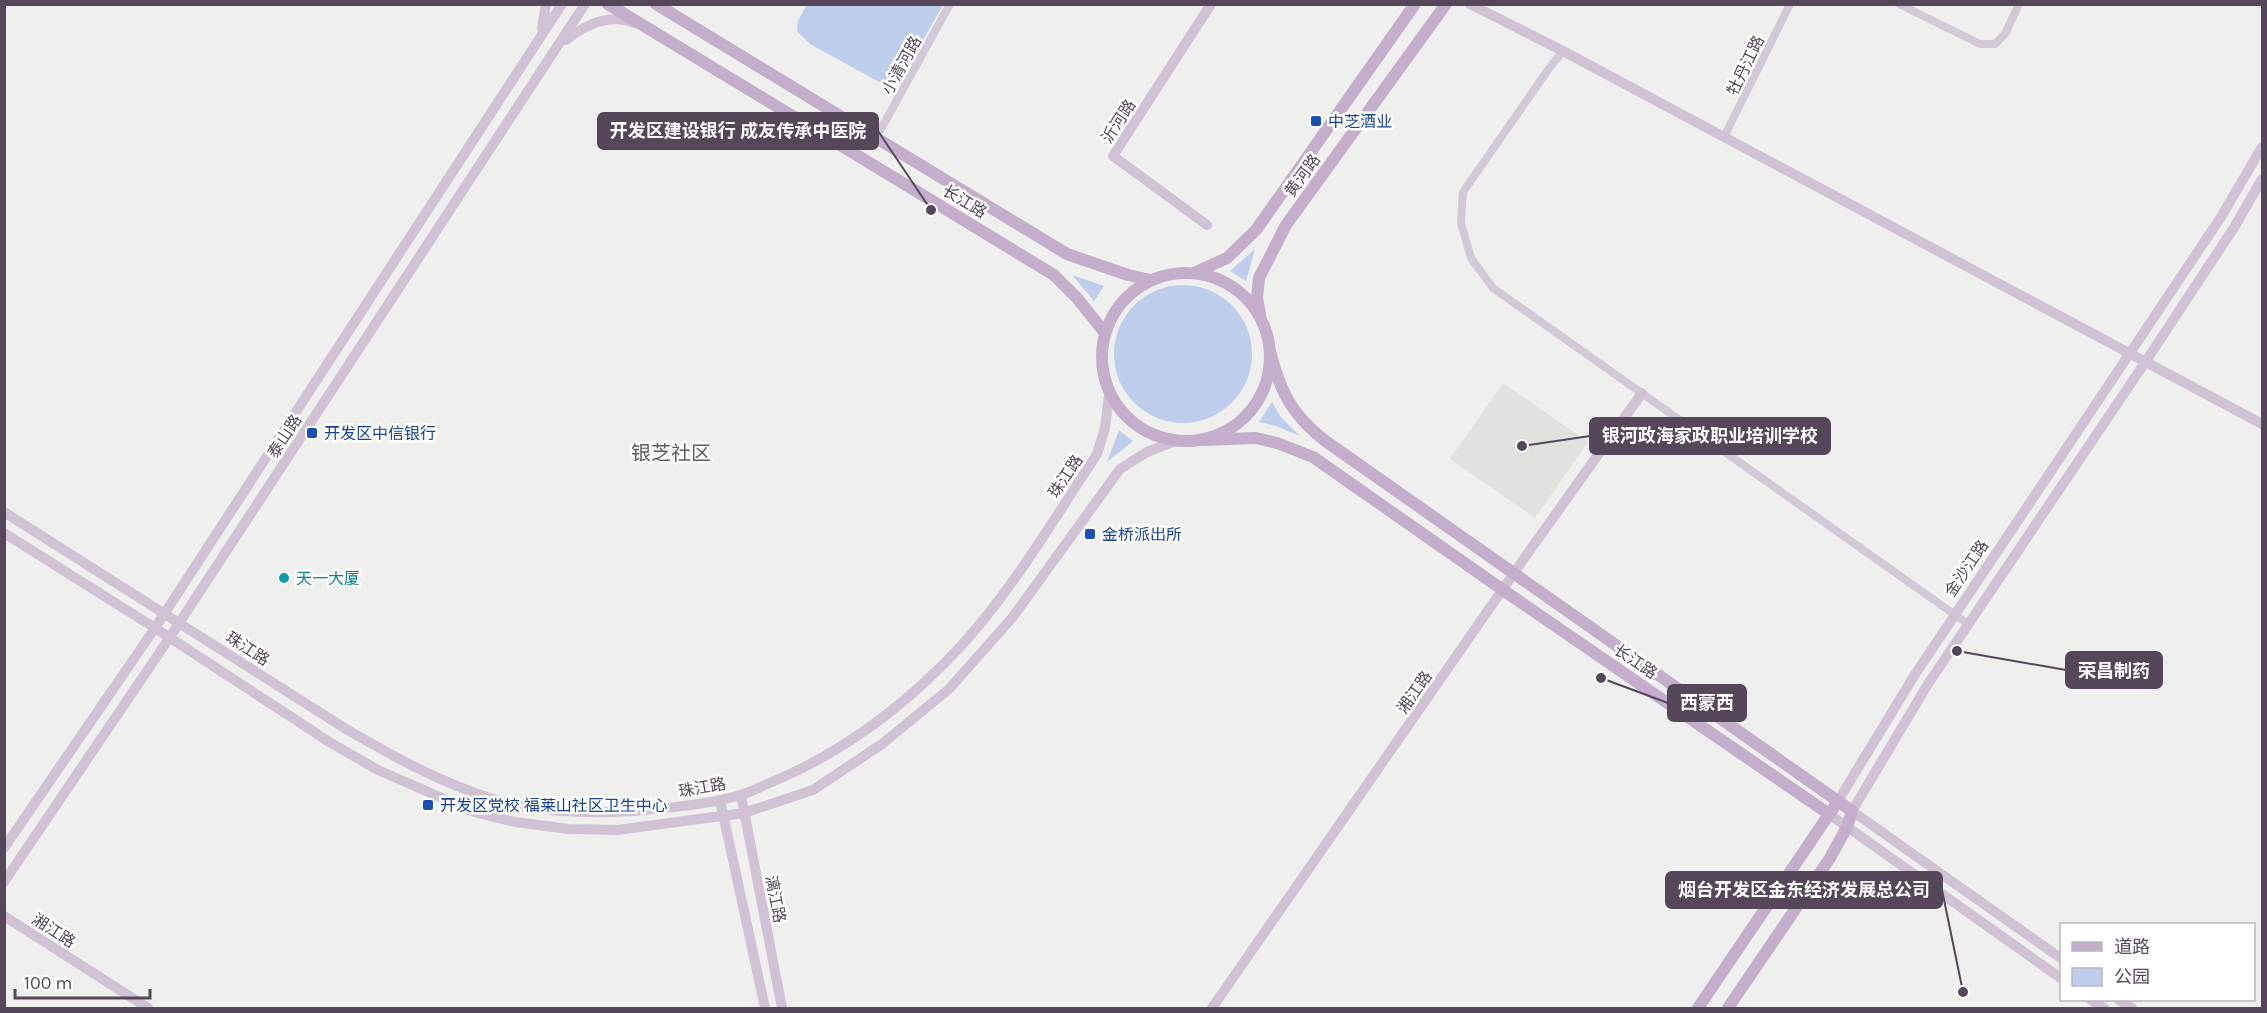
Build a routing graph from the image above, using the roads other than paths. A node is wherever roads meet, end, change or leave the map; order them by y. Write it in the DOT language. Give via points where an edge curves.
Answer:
graph roads {
  1 [pos="546,4"];
  2 [pos="562,4"];
  3 [pos="585,4"];
  4 [pos="608,4"];
  5 [pos="656,4"];
  6 [pos="662,4"];
  7 [pos="950,4"];
  8 [pos="1211,4"];
  9 [pos="1415,4"];
  10 [pos="1446,4"];
  11 [pos="1470,4"];
  12 [pos="1790,4"];
  13 [pos="1899,4"];
  14 [pos="2019,4"];
  15 [pos="677,17"];
  16 [pos="643,26"];
  17 [pos="540,37"];
  18 [pos="557,48"];
  19 [pos="1563,51"];
  20 [pos="1724,137"];
  21 [pos="876,138"];
  22 [pos="2262,147"];
  23 [pos="2262,179"];
  24 [pos="1207,225"];
  25 [pos="1193,273"];
  26 [pos="1151,280"];
  27 [pos="1261,319"];
  28 [pos="1105,333"];
  29 [pos="1270,351"];
  30 [pos="2131,353"];
  31 [pos="2145,361"];
  32 [pos="1642,393"];
  33 [pos="1109,394"];
  34 [pos="2262,424"];
  35 [pos="1204,440"];
  36 [pos="1175,441"];
  37 [pos="4,512"];
  38 [pos="4,533"];
  39 [pos="1514,574"];
  40 [pos="1503,590"];
  41 [pos="164,613"];
  42 [pos="1955,615"];
  43 [pos="180,622"];
  44 [pos="1968,624"];
  45 [pos="155,628"];
  46 [pos="170,638"];
  47 [pos="741,795"];
  48 [pos="720,800"];
  49 [pos="1838,801"];
  50 [pos="1852,810"];
  51 [pos="744,813"];
  52 [pos="1829,814"];
  53 [pos="724,817"];
  54 [pos="1847,827"];
  55 [pos="4,848"];
  56 [pos="4,882"];
  57 [pos="4,916"];
  58 [pos="2060,958"];
  59 [pos="2060,978"];
  60 [pos="147,1008"];
  61 [pos="765,1008"];
  62 [pos="782,1008"];
  63 [pos="1212,1008"];
  64 [pos="1698,1008"];
  65 [pos="1728,1008"];
  1 -- 17 [label="main road"];
  2 -- 17 [label="main road, 泰山路"];
  3 -- 18 [label="main road, 泰山路"];
  4 -- 16 [label="main road, 长江路"];
  5 -- 15 [label="main road, 长江路"];
  6 -- 15 [label="main road"];
  7 -- 21 [label="street, 小清河路"];
  8 -- 24 [label="main road, 沂河路" via="1113,156"];
  9 -- 25 [label="main road, 黄河路" via="1256,230 1227,258"];
  10 -- 27 [label="main road, 黄河路" via="1286,225 1259,278"];
  11 -- 19 [label="main road"];
  12 -- 20 [label="street, 牡丹江路"];
  13 -- 14 [label="street" via="1980,44 1995,44 2006,34"];
  15 -- 21 [label="main road, 长江路"];
  16 -- 18 [label="main road" via="616,18 598,22 584,27"];
  16 -- 28 [label="main road, 长江路" via="1054,275"];
  17 -- 41 [label="main road, 泰山路"];
  18 -- 43 [label="main road, 泰山路"];
  19 -- 20 [label="main road"];
  19 -- 32 [label="street" via="1463,192 1461,223 1471,258 1493,288"];
  20 -- 30 [label="main road"];
  21 -- 26 [label="main road, 长江路" via="1067,254"];
  22 -- 30 [label="main road, 金沙江路"];
  23 -- 31 [label="main road, 金沙江路"];
  25 -- 26 [label="main road"];
  25 -- 27 [label="main road" via="1231,286"];
  26 -- 28 [label="main road" via="1117,307"];
  27 -- 29 [label="main road"];
  28 -- 33 [label="main road" via="1101,362"];
  29 -- 35 [label="main road" via="1269,370 1258,401 1238,423"];
  29 -- 39 [label="main road, 长江路" via="1278,381 1293,411 1307,426"];
  30 -- 31 [label="main road"];
  30 -- 42 [label="main road, 金沙江路"];
  31 -- 34 [label="main road"];
  31 -- 44 [label="main road, 金沙江路"];
  32 -- 39 [label="main road, 湘江路"];
  32 -- 42 [label="street"];
  33 -- 36 [label="main road" via="1132,422 1158,437"];
  33 -- 47 [label="main road, 珠江路" via="1097,454 1029,557 963,643 871,726 807,767"];
  35 -- 36 [label="main road"];
  35 -- 40 [label="main road, 长江路" via="1256,438 1313,457"];
  36 -- 51 [label="main road" via="1120,469 1012,618 949,689 882,744 813,790"];
  37 -- 41 [label="main road, 珠江路"];
  38 -- 45 [label="main road"];
  39 -- 40 [label="main road, 湘江路"];
  39 -- 49 [label="main road, 长江路"];
  40 -- 52 [label="main road, 长江路"];
  40 -- 63 [label="main road, 湘江路"];
  41 -- 43 [label="main road, 珠江路"];
  41 -- 45 [label="main road, 泰山路"];
  42 -- 44 [label="street"];
  42 -- 49 [label="main road, 金沙江路"];
  43 -- 46 [label="main road, 泰山路"];
  43 -- 48 [label="main road, 珠江路" via="398,759 489,798 563,811 606,813"];
  44 -- 50 [label="main road, 金沙江路"];
  45 -- 46 [label="main road"];
  45 -- 55 [label="main road, 泰山路"];
  46 -- 53 [label="main road" via="378,770 474,812 515,822 617,830"];
  46 -- 56 [label="main road, 泰山路"];
  47 -- 48 [label="main road, 珠江路"];
  47 -- 51 [label="main road, 漓江路"];
  48 -- 53 [label="main road, 漓江路"];
  49 -- 50 [label="main road, 长江路"];
  49 -- 52 [label="main road, 金沙江路"];
  50 -- 54 [label="main road, 金沙江路"];
  50 -- 58 [label="main road, 长江路"];
  51 -- 53 [label="main road"];
  51 -- 62 [label="main road, 漓江路"];
  52 -- 54 [label="main road, 长江路"];
  52 -- 64 [label="main road, 金沙江路"];
  53 -- 61 [label="main road, 漓江路"];
  54 -- 59 [label="main road, 长江路"];
  54 -- 65 [label="main road, 金沙江路"];
  57 -- 60 [label="main road, 湘江路"];
}
